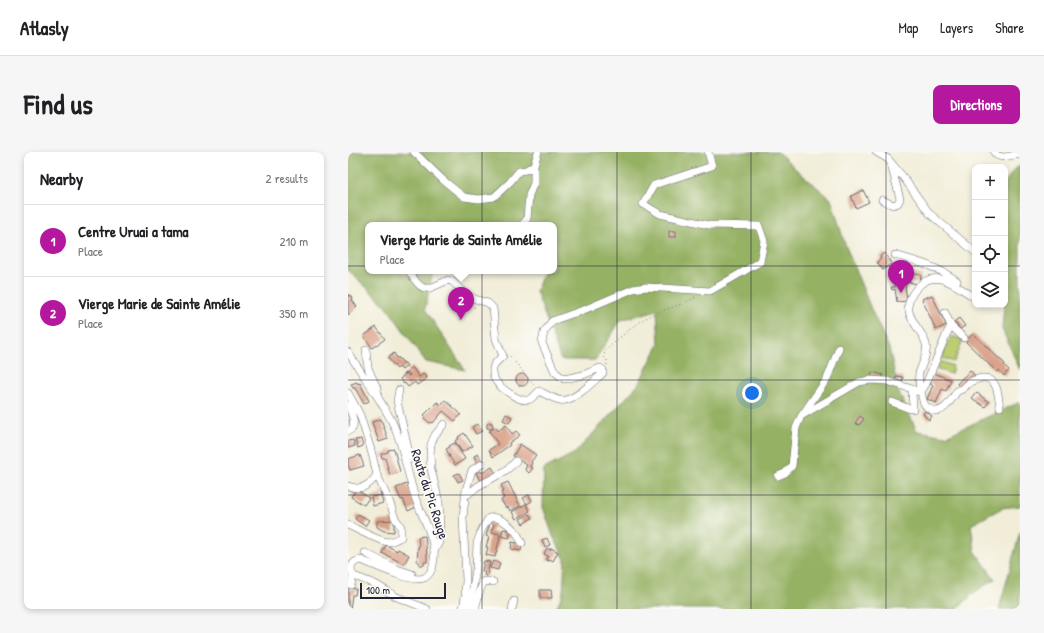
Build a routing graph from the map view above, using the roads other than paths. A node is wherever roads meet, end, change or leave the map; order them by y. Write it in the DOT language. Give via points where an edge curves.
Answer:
graph roads {
  1 [pos="414,152"];
  2 [pos="538,152"];
  3 [pos="708,152"];
  4 [pos="876,152"];
  5 [pos="994,152"];
  6 [pos="885,153"];
  7 [pos="1020,154"];
  8 [pos="891,162"];
  9 [pos="534,165"];
  10 [pos="882,200"];
  11 [pos="524,222"];
  12 [pos="972,249"];
  13 [pos="895,255"];
  14 [pos="411,274"];
  15 [pos="965,291"];
  16 [pos="972,296"];
  17 [pos="945,313"];
  18 [pos="951,326"];
  19 [pos="964,338"];
  20 [pos="840,348"];
  21 [pos="366,350"];
  22 [pos="348,352"];
  23 [pos="398,390"];
  24 [pos="919,391"];
  25 [pos="348,393"];
  26 [pos="378,397"];
  27 [pos="892,402"];
  28 [pos="348,405"];
  29 [pos="1000,407"];
  30 [pos="801,416"];
  31 [pos="444,424"];
  32 [pos="348,431"];
  33 [pos="516,461"];
  34 [pos="405,462"];
  35 [pos="482,464"];
  36 [pos="377,475"];
  37 [pos="778,476"];
  38 [pos="348,486"];
  39 [pos="465,496"];
  40 [pos="348,525"];
  41 [pos="522,543"];
  42 [pos="434,551"];
  43 [pos="365,553"];
  44 [pos="353,576"];
  45 [pos="427,576"];
  46 [pos="493,582"];
  47 [pos="351,585"];
  48 [pos="427,609"];
  49 [pos="462,609"];
  50 [pos="468,609"];
  51 [pos="475,609"];
  1 -- 9 [label="street" via="464,197 479,199 494,197 520,171"];
  2 -- 9 [label="street"];
  3 -- 14 [label="street" via="712,166 654,185 643,204 660,214 709,224 759,226 764,242 760,262 710,291 646,287 633,289 552,321 544,332 542,343 555,372 564,379 584,375 600,368 604,370 604,373 569,399 560,401 539,391 527,400 521,399 503,388 495,380 493,373 494,366 507,356 496,339 493,308 488,303 465,294 453,282 448,280 423,288 416,284"];
  4 -- 6 [label="street"];
  5 -- 7 [label="street" via="1001,158"];
  6 -- 8 [label="street"];
  8 -- 10 [label="street" via="900,200 893,205"];
  8 -- 12 [label="street" via="930,214"];
  9 -- 11 [label="street" via="534,183 529,195"];
  13 -- 15 [label="street" via="917,261 952,278 959,282"];
  15 -- 16 [label="street"];
  15 -- 24 [label="street" via="952,282 930,279 919,285 909,300 911,317 926,344 925,358 919,373"];
  17 -- 18 [label="street"];
  18 -- 19 [label="street"];
  18 -- 24 [label="street" via="926,384"];
  20 -- 30 [label="street" via="827,379"];
  21 -- 26 [label="street" via="368,368"];
  22 -- 26 [label="street, Route du Pic Rouge"];
  23 -- 34 [label="street" via="397,401 410,457"];
  24 -- 27 [label="street" via="912,393 912,409"];
  24 -- 29 [label="street" via="926,406 938,412 958,391 978,379 987,378 993,381 996,387"];
  24 -- 30 [label="street" via="887,381 859,382"];
  25 -- 36 [label="street" via="360,415"];
  26 -- 34 [label="street, Route du Pic Rouge" via="397,432"];
  28 -- 32 [label="street" via="354,424"];
  30 -- 37 [label="street" via="796,428 792,466"];
  31 -- 42 [label="street" via="435,435 430,455 440,519 439,542"];
  33 -- 39 [label="street"];
  34 -- 42 [label="street, Route du Pic Rouge"];
  35 -- 39 [label="street" via="472,470"];
  36 -- 38 [label="street" via="363,488"];
  36 -- 40 [label="street" via="401,528 401,536 387,542"];
  39 -- 49 [label="street" via="463,517 466,580"];
  41 -- 50 [label="street" via="510,526 497,517 489,518 477,543 476,570"];
  42 -- 45 [label="street, Route du Pic Rouge" via="434,561"];
  43 -- 45 [label="street" via="397,569 418,576"];
  44 -- 45 [label="street" via="350,567 355,561 361,560 416,579"];
  44 -- 47 [label="street"];
  44 -- 48 [label="street"];
  46 -- 51 [label="street" via="484,581"];
}
